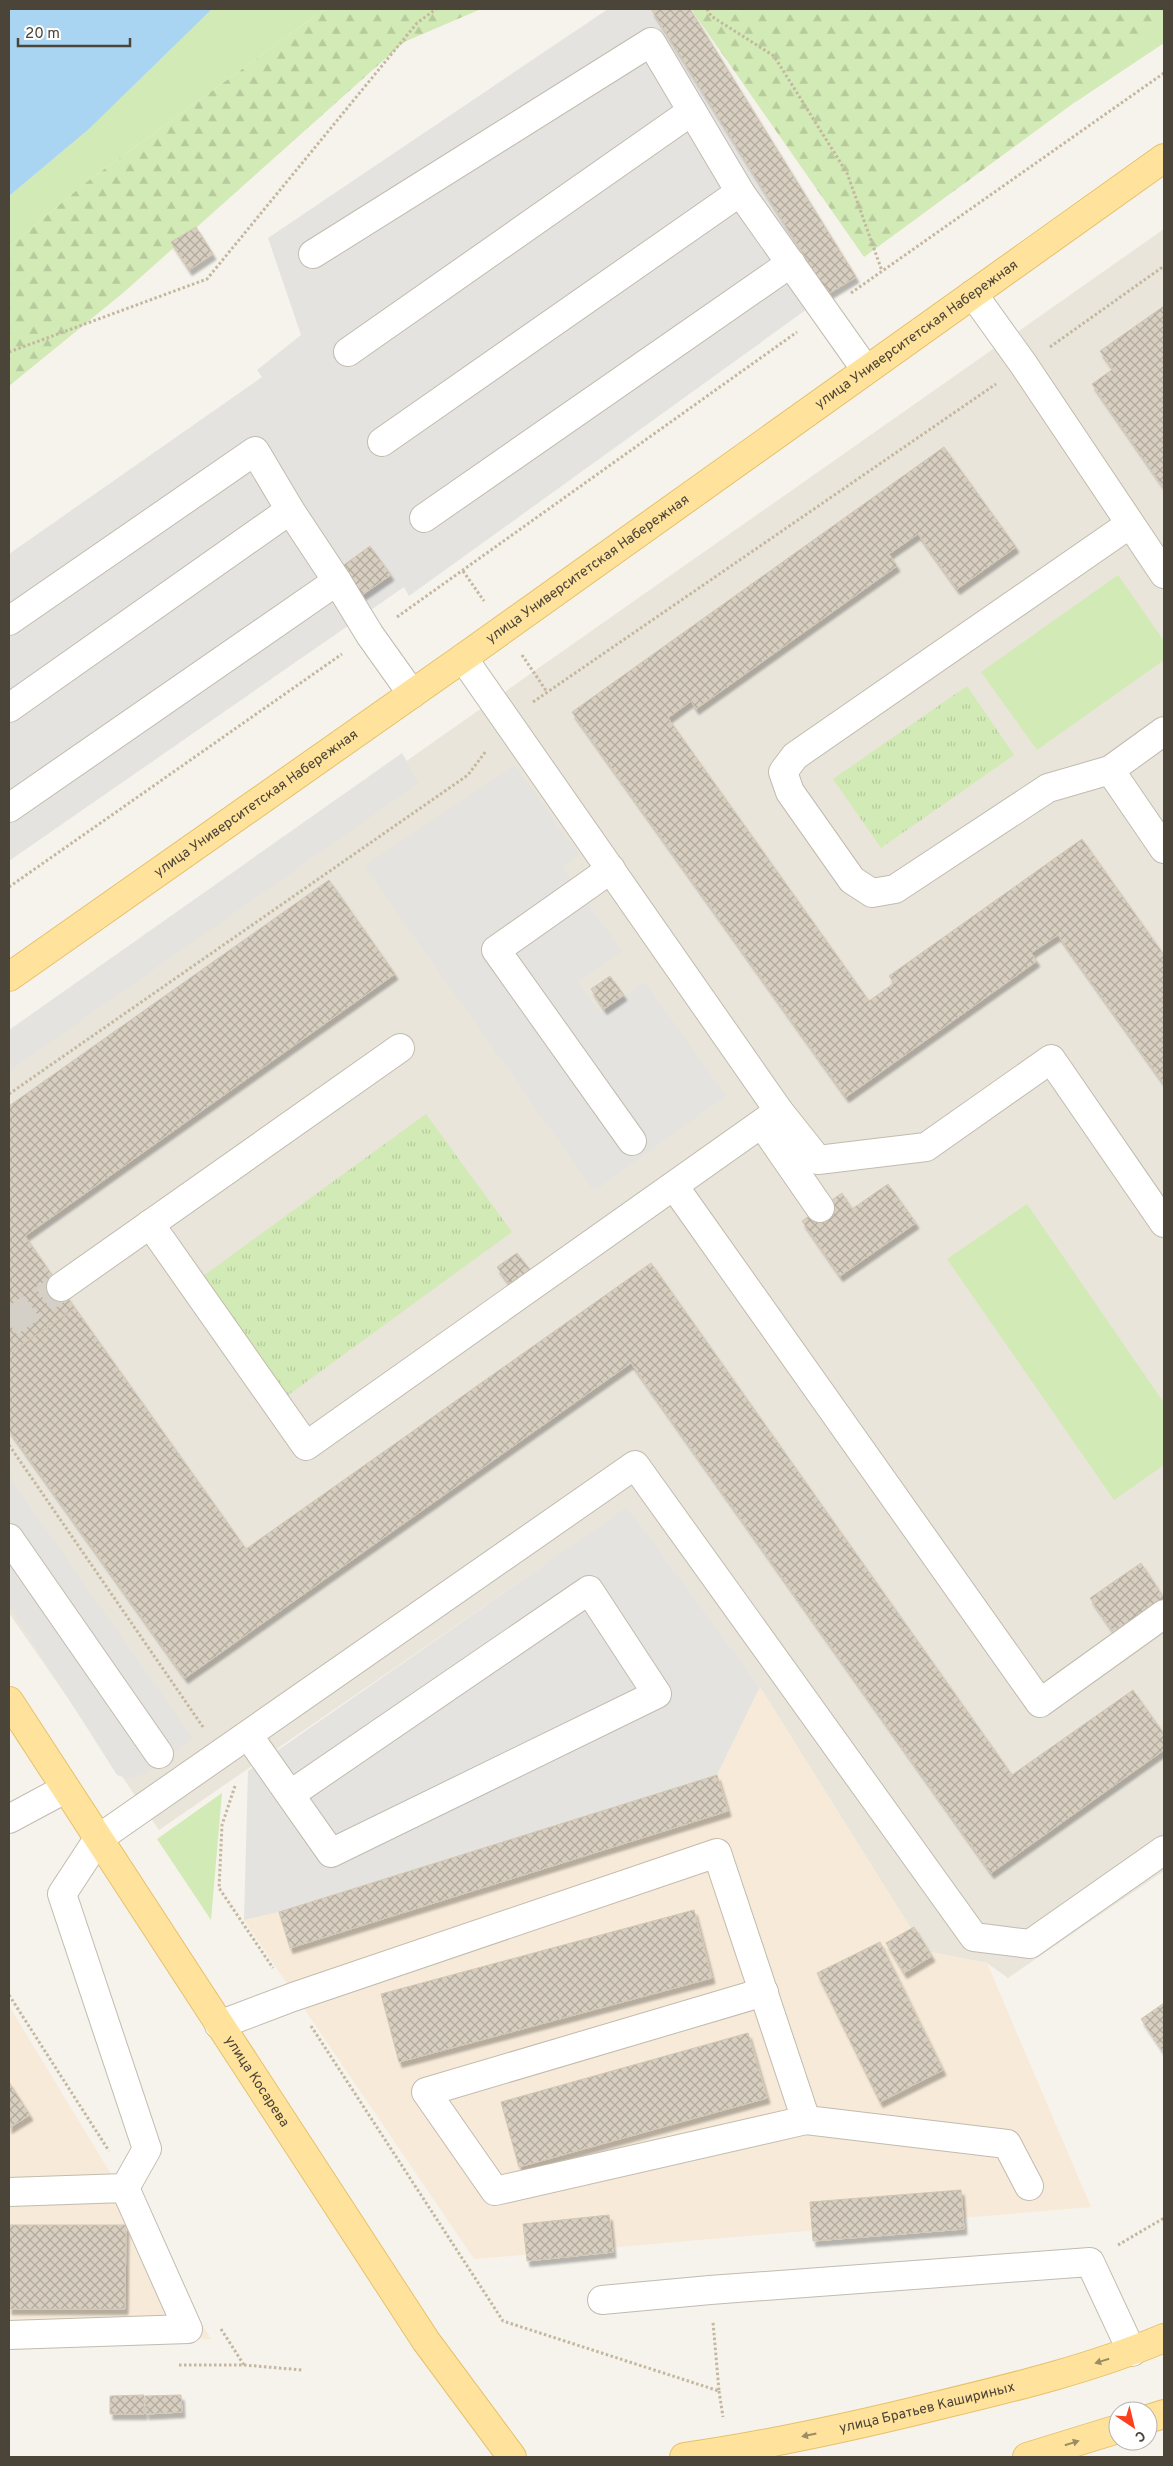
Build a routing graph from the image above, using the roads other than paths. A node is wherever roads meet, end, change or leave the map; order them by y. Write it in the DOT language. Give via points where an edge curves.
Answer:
graph roads {
  1 [pos="692,111"];
  2 [pos="1164,158"];
  3 [pos="740,192"];
  4 [pos="313,254"];
  5 [pos="791,263"];
  6 [pos="972,294"];
  7 [pos="348,352"];
  8 [pos="866,370"];
  9 [pos="382,442"];
  10 [pos="290,510"];
  11 [pos="424,518"];
  12 [pos="1130,524"];
  13 [pos="1164,574"];
  14 [pos="338,581"];
  15 [pos="9,621"];
  16 [pos="463,658"];
  17 [pos="412,694"];
  18 [pos="9,708"];
  19 [pos="1164,731"];
  20 [pos="1110,770"];
  21 [pos="9,808"];
  22 [pos="1164,849"];
  23 [pos="611,869"];
  24 [pos="9,977"];
  25 [pos="400,1048"];
  26 [pos="770,1118"];
  27 [pos="632,1141"];
  28 [pos="674,1186"];
  29 [pos="820,1208"];
  30 [pos="1164,1223"];
  31 [pos="150,1224"];
  32 [pos="61,1287"];
  33 [pos="9,1538"];
  34 [pos="1164,1614"];
  35 [pos="9,1701"];
  36 [pos="248,1735"];
  37 [pos="159,1754"];
  38 [pos="65,1789"];
  39 [pos="291,1794"];
  40 [pos="9,1818"];
  41 [pos="98,1839"];
  42 [pos="1164,1850"];
  43 [pos="764,1992"];
  44 [pos="219,2024"];
  45 [pos="806,2120"];
  46 [pos="1029,2186"];
  47 [pos="125,2188"];
  48 [pos="9,2192"];
  49 [pos="602,2300"];
  50 [pos="9,2335"];
  51 [pos="1164,2338"];
  52 [pos="1132,2352"];
  53 [pos="1108,2432"];
  54 [pos="512,2457"];
  55 [pos="684,2457"];
  56 [pos="1027,2457"];
  1 -- 3 [label="lane"];
  1 -- 4 [label="lane" via="651,42"];
  1 -- 7 [label="lane"];
  2 -- 6 [label="main road, улица Университетская Набережная"];
  3 -- 5 [label="lane"];
  3 -- 9 [label="lane"];
  5 -- 8 [label="lane"];
  5 -- 11 [label="lane"];
  6 -- 8 [label="main road, улица Университетская Набережная"];
  6 -- 12 [label="lane" via="1024,365"];
  8 -- 16 [label="main road, улица Университетская Набережная"];
  10 -- 14 [label="lane"];
  10 -- 15 [label="lane" via="255,451"];
  10 -- 18 [label="lane"];
  12 -- 13 [label="lane"];
  12 -- 20 [label="lane" via="795,756 783,772 790,792 852,880 872,893 895,890 1048,788"];
  14 -- 17 [label="lane" via="370,635"];
  14 -- 21 [label="lane"];
  16 -- 17 [label="main road, улица Университетская Набережная"];
  16 -- 23 [label="lane"];
  17 -- 24 [label="main road, улица Университетская Набережная"];
  19 -- 20 [label="lane"];
  20 -- 22 [label="lane"];
  23 -- 26 [label="lane"];
  23 -- 27 [label="lane" via="496,950"];
  25 -- 31 [label="lane"];
  26 -- 28 [label="lane"];
  26 -- 29 [label="lane"];
  26 -- 30 [label="lane" via="818,1160 926,1147 1052,1059"];
  28 -- 31 [label="lane" via="306,1446"];
  28 -- 34 [label="lane" via="1040,1703"];
  31 -- 32 [label="lane"];
  33 -- 37 [label="lane"];
  35 -- 38 [label="main road, улица Косарева"];
  36 -- 39 [label="lane"];
  36 -- 41 [label="lane"];
  36 -- 42 [label="lane" via="635,1465 974,1937 1030,1944"];
  38 -- 40 [label="lane"];
  38 -- 41 [label="main road, улица Косарева"];
  39 -- 39 [label="lane" via="589,1590 657,1694 331,1853"];
  41 -- 44 [label="main road, улица Косарева"];
  41 -- 47 [label="lane" via="62,1894 147,2149"];
  43 -- 44 [label="lane" via="717,1853"];
  43 -- 45 [label="lane"];
  43 -- 45 [label="lane" via="426,2092 495,2191"];
  44 -- 54 [label="main road, улица Косарева" via="426,2341"];
  45 -- 46 [label="lane" via="1007,2144"];
  47 -- 48 [label="lane"];
  47 -- 50 [label="lane" via="188,2329"];
  49 -- 52 [label="lane" via="1090,2262"];
  51 -- 52 [label="main road, улица Братьев Кашириных"];
  52 -- 55 [label="main road, улица Братьев Кашириных, one-way" via="867,2423"];
  56 -- 53 [label="main road, one-way"];
}
